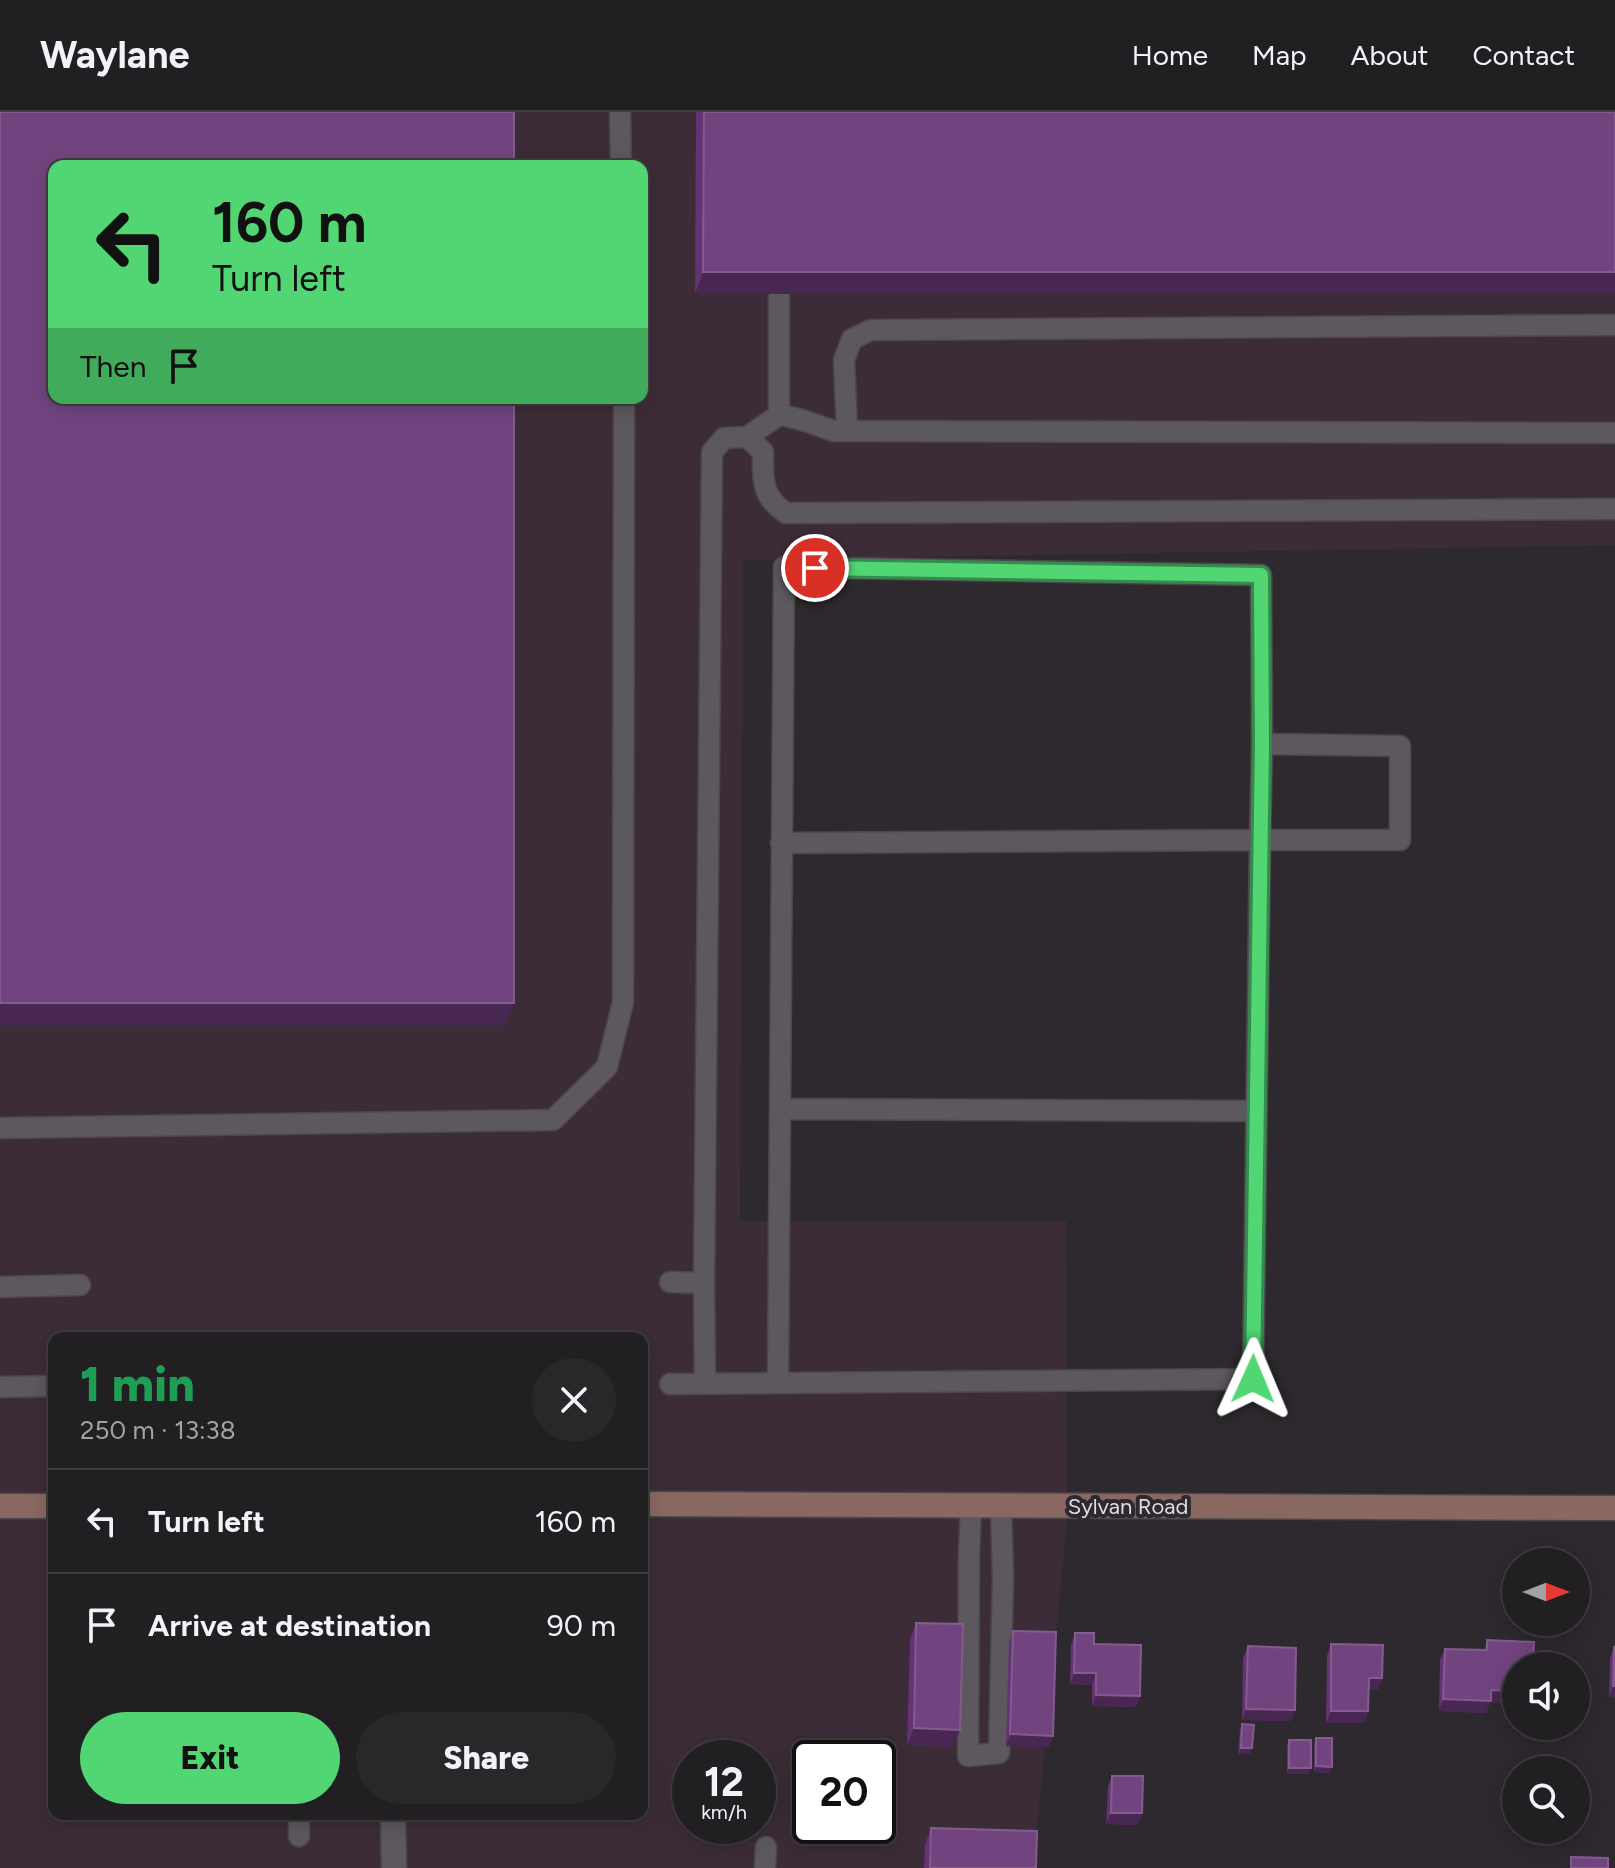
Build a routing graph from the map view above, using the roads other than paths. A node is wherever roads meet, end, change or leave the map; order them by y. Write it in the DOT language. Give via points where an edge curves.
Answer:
graph roads {
  1 [pos="620,112"];
  2 [pos="621,160"];
  3 [pos="779,294"];
  4 [pos="1615,325"];
  5 [pos="624,404"];
  6 [pos="779,415"];
  7 [pos="847,431"];
  8 [pos="1615,433"];
  9 [pos="747,437"];
  10 [pos="1615,509"];
  11 [pos="1262,744"];
  12 [pos="1260,840"];
  13 [pos="781,843"];
  14 [pos="780,1109"];
  15 [pos="1257,1111"];
  16 [pos="0,1128"];
  17 [pos="670,1282"];
  18 [pos="704,1283"];
  19 [pos="80,1285"];
  20 [pos="0,1287"];
  21 [pos="778,1382"];
  22 [pos="705,1383"];
  23 [pos="670,1384"];
  24 [pos="48,1386"];
  25 [pos="0,1387"];
  26 [pos="648,1504"];
  27 [pos="0,1506"];
  28 [pos="48,1506"];
  29 [pos="971,1506"];
  30 [pos="1001,1506"];
  31 [pos="1615,1508"];
  32 [pos="299,1820"];
  33 [pos="393,1820"];
  34 [pos="299,1836"];
  35 [pos="394,1868"];
  1 -- 2 [label="lane"];
  3 -- 6 [label="lane"];
  4 -- 7 [label="lane" via="871,330 852,339 844,360"];
  5 -- 16 [label="lane" via="623,1002 607,1067 553,1120"];
  6 -- 7 [label="lane"];
  6 -- 9 [label="lane"];
  7 -- 8 [label="lane"];
  9 -- 10 [label="lane" via="763,452 771,502 786,513"];
  9 -- 18 [label="lane" via="724,438 712,452"];
  11 -- 12 [label="lane"];
  11 -- 12 [label="lane" via="1400,746 1400,840"];
  11 -- 13 [label="lane" via="1261,575 784,567"];
  12 -- 13 [label="lane"];
  12 -- 15 [label="lane"];
  13 -- 14 [label="lane"];
  14 -- 15 [label="lane"];
  14 -- 21 [label="lane"];
  15 -- 21 [label="lane" via="1253,1379"];
  17 -- 18 [label="lane"];
  18 -- 22 [label="lane"];
  19 -- 20 [label="lane"];
  21 -- 22 [label="lane"];
  22 -- 23 [label="lane"];
  24 -- 25 [label="lane"];
  26 -- 29 [label="main road, Sylvan Road"];
  27 -- 28 [label="main road"];
  29 -- 30 [label="main road, Sylvan Road"];
  29 -- 30 [label="lane" via="968,1756 999,1753"];
  30 -- 31 [label="main road, Sylvan Road"];
  32 -- 34 [label="lane"];
  33 -- 35 [label="street"];
}
